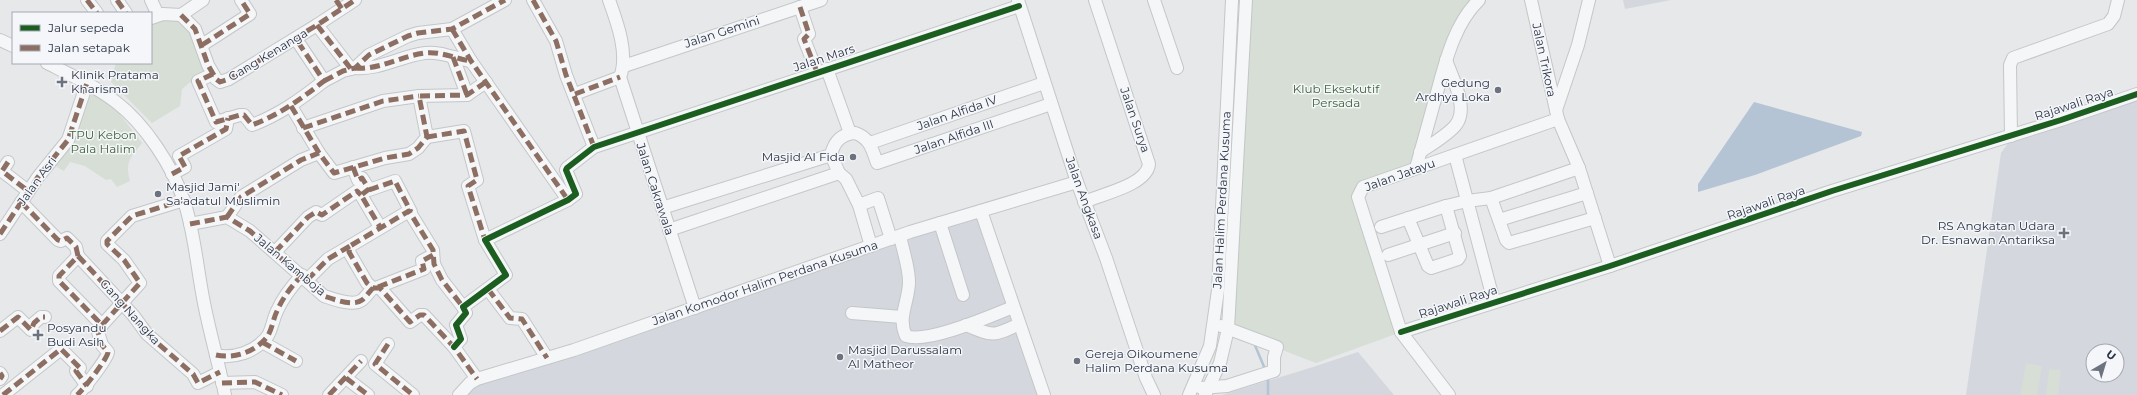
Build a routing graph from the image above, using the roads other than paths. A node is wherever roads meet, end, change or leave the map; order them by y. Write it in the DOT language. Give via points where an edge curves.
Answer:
graph roads {
  1 [pos="87,0"];
  2 [pos="117,0"];
  3 [pos="151,0"];
  4 [pos="203,0"];
  5 [pos="241,0"];
  6 [pos="355,0"];
  7 [pos="505,0"];
  8 [pos="533,0"];
  9 [pos="609,0"];
  10 [pos="821,0"];
  11 [pos="1095,0"];
  12 [pos="1154,0"];
  13 [pos="1232,0"];
  14 [pos="1246,0"];
  15 [pos="1479,0"];
  16 [pos="1531,0"];
  17 [pos="1588,0"];
  18 [pos="2118,0"];
  19 [pos="1018,3"];
  20 [pos="805,4"];
  21 [pos="339,5"];
  22 [pos="96,12"];
  23 [pos="125,12"];
  24 [pos="181,15"];
  25 [pos="154,17"];
  26 [pos="317,25"];
  27 [pos="452,29"];
  28 [pos="296,39"];
  29 [pos="0,40"];
  30 [pos="202,45"];
  31 [pos="12,46"];
  32 [pos="453,57"];
  33 [pos="1446,60"];
  34 [pos="471,61"];
  35 [pos="53,64"];
  36 [pos="67,67"];
  37 [pos="353,68"];
  38 [pos="1177,68"];
  39 [pos="822,70"];
  40 [pos="622,71"];
  41 [pos="213,74"];
  42 [pos="324,81"];
  43 [pos="486,82"];
  44 [pos="87,83"];
  45 [pos="1044,83"];
  46 [pos="575,94"];
  47 [pos="2137,94"];
  48 [pos="467,95"];
  49 [pos="419,96"];
  50 [pos="1051,104"];
  51 [pos="291,106"];
  52 [pos="1557,115"];
  53 [pos="228,118"];
  54 [pos="303,128"];
  55 [pos="637,132"];
  56 [pos="850,133"];
  57 [pos="427,136"];
  58 [pos="2011,136"];
  59 [pos="870,143"];
  60 [pos="594,147"];
  61 [pos="1420,152"];
  62 [pos="319,153"];
  63 [pos="831,155"];
  64 [pos="1455,155"];
  65 [pos="8,162"];
  66 [pos="353,167"];
  67 [pos="1416,168"];
  68 [pos="1579,168"];
  69 [pos="839,173"];
  70 [pos="172,174"];
  71 [pos="1077,182"];
  72 [pos="28,191"];
  73 [pos="365,192"];
  74 [pos="1587,193"];
  75 [pos="1492,198"];
  76 [pos="184,200"];
  77 [pos="568,200"];
  78 [pos="1467,201"];
  79 [pos="21,202"];
  80 [pos="1084,202"];
  81 [pos="859,205"];
  82 [pos="1446,206"];
  83 [pos="662,208"];
  84 [pos="981,211"];
  85 [pos="411,212"];
  86 [pos="226,217"];
  87 [pos="1408,218"];
  88 [pos="1595,218"];
  89 [pos="1499,220"];
  90 [pos="190,224"];
  91 [pos="940,224"];
  92 [pos="380,227"];
  93 [pos="1381,227"];
  94 [pos="669,230"];
  95 [pos="1455,233"];
  96 [pos="0,234"];
  97 [pos="896,238"];
  98 [pos="485,240"];
  99 [pos="1418,244"];
  100 [pos="350,246"];
  101 [pos="872,246"];
  102 [pos="275,252"];
  103 [pos="433,255"];
  104 [pos="1388,255"];
  105 [pos="78,256"];
  106 [pos="1610,266"];
  107 [pos="305,277"];
  108 [pos="375,288"];
  109 [pos="488,289"];
  110 [pos="963,295"];
  111 [pos="121,302"];
  112 [pos="1494,302"];
  113 [pos="463,307"];
  114 [pos="1013,307"];
  115 [pos="695,308"];
  116 [pos="852,313"];
  117 [pos="45,317"];
  118 [pos="902,317"];
  119 [pos="1019,324"];
  120 [pos="1214,324"];
  121 [pos="102,325"];
  122 [pos="966,325"];
  123 [pos="1228,329"];
  124 [pos="0,331"];
  125 [pos="1401,332"];
  126 [pos="262,342"];
  127 [pos="388,344"];
  128 [pos="454,347"];
  129 [pos="216,355"];
  130 [pos="547,358"];
  131 [pos="296,361"];
  132 [pos="361,361"];
  133 [pos="1201,369"];
  134 [pos="0,373"];
  135 [pos="1213,377"];
  136 [pos="346,378"];
  137 [pos="0,379"];
  138 [pos="476,379"];
  139 [pos="222,383"];
  140 [pos="1235,384"];
  141 [pos="0,390"];
  142 [pos="1190,391"];
  143 [pos="82,392"];
  144 [pos="1206,392"];
  145 [pos="1152,394"];
  146 [pos="4,395"];
  147 [pos="282,395"];
  148 [pos="329,395"];
  149 [pos="368,395"];
  150 [pos="413,395"];
  151 [pos="459,395"];
  152 [pos="1044,395"];
  153 [pos="1449,395"];
  1 -- 22 [label="street"];
  2 -- 23 [label="street"];
  3 -- 25 [label="street"];
  4 -- 24 [label="street"];
  5 -- 30 [label="street" via="250,14"];
  6 -- 21 [label="street, Gang Kenanga"];
  7 -- 27 [label="street"];
  8 -- 46 [label="street" via="556,42"];
  9 -- 40 [label="street, Jalan Cakrawala" via="622,48"];
  10 -- 20 [label="street, Jalan Gemini"];
  11 -- 80 [label="street, Jalan Surya" via="1149,170 1138,181"];
  12 -- 38 [label="street"];
  13 -- 120 [label="street, Jalan Halim Perdana Kusuma" via="1221,255"];
  14 -- 123 [label="street, Jalan Halim Perdana Kusuma" via="1232,293"];
  15 -- 33 [label="street" via="1458,33"];
  16 -- 52 [label="street, Jalan Trikora"];
  17 -- 52 [label="street" via="1578,45"];
  18 -- 58 [label="street" via="2114,16 2108,24 2013,58 2010,65"];
  19 -- 39 [label="street, Jalan Mars"];
  19 -- 45 [label="street, Jalan Angkasa"];
  20 -- 39 [label="street" via="810,34 804,39"];
  20 -- 40 [label="street, Jalan Gemini"];
  21 -- 26 [label="street, Gang Kenanga"];
  24 -- 25 [label="street" via="169,13"];
  24 -- 30 [label="street, Gang Kenanga" via="193,25"];
  26 -- 28 [label="street, Gang Kenanga"];
  26 -- 37 [label="street"];
  27 -- 34 [label="street"];
  27 -- 37 [label="street" via="408,36 369,55"];
  28 -- 41 [label="street, Gang Kenanga" via="229,79 220,82"];
  28 -- 42 [label="street"];
  29 -- 31 [label="street"];
  30 -- 41 [label="street, Gang Kenanga"];
  32 -- 34 [label="street"];
  32 -- 37 [label="street" via="425,53 375,67"];
  32 -- 48 [label="street"];
  33 -- 61 [label="street"];
  33 -- 61 [label="street" via="1458,96 1460,118 1450,130"];
  34 -- 43 [label="street"];
  35 -- 36 [label="street"];
  36 -- 44 [label="street"];
  37 -- 42 [label="street"];
  39 -- 55 [label="street, Jalan Mars"];
  39 -- 56 [label="street"];
  40 -- 46 [label="street, Jalan Gemini"];
  40 -- 55 [label="street, Jalan Cakrawala"];
  41 -- 53 [label="street" via="198,81 216,122"];
  42 -- 51 [label="street"];
  43 -- 48 [label="street"];
  43 -- 77 [label="street"];
  44 -- 70 [label="street" via="117,102 133,118"];
  44 -- 72 [label="street, Jalan Asri" via="68,140"];
  45 -- 50 [label="street, Jalan Angkasa"];
  45 -- 59 [label="street, Jalan Alfida IV"];
  46 -- 60 [label="street"];
  47 -- 58 [label="street, Rajawali Raya"];
  48 -- 49 [label="street"];
  49 -- 54 [label="street" via="382,101"];
  49 -- 57 [label="street"];
  50 -- 59 [label="street, Jalan Alfida III" via="877,163"];
  50 -- 71 [label="street, Jalan Angkasa"];
  51 -- 53 [label="street" via="252,125 243,115"];
  51 -- 54 [label="street"];
  52 -- 64 [label="street, Jalan Jatayu"];
  52 -- 68 [label="street, Jalan Trikora"];
  53 -- 70 [label="street" via="226,129 179,156 185,167"];
  54 -- 62 [label="street"];
  55 -- 60 [label="street, Jalan Mars"];
  55 -- 83 [label="street, Jalan Cakrawala"];
  56 -- 59 [label="street" via="860,135"];
  56 -- 63 [label="street" via="837,140"];
  57 -- 66 [label="street" via="418,148 409,154"];
  57 -- 98 [label="street" via="464,131 477,180 468,186"];
  58 -- 106 [label="street, Rajawali Raya" via="1832,191"];
  60 -- 77 [label="street, Jalan Mars" via="566,170 576,192"];
  61 -- 67 [label="street"];
  62 -- 66 [label="street" via="333,173"];
  62 -- 86 [label="street" via="301,160 241,197"];
  63 -- 69 [label="street"];
  63 -- 83 [label="street"];
  64 -- 67 [label="street, Jalan Jatayu"];
  64 -- 78 [label="street"];
  65 -- 72 [label="street" via="2,171"];
  66 -- 73 [label="street" via="358,180 362,178"];
  67 -- 125 [label="street, Jalan Jatayu" via="1363,187 1358,197"];
  68 -- 74 [label="street, Jalan Trikora"];
  68 -- 75 [label="street"];
  69 -- 81 [label="street" via="846,179"];
  69 -- 94 [label="street"];
  70 -- 76 [label="street"];
  71 -- 80 [label="street, Jalan Angkasa"];
  71 -- 84 [label="street, Jalan Komodor Halim Perdana Kusuma"];
  72 -- 79 [label="street, Jalan Asri"];
  73 -- 85 [label="street" via="396,181"];
  73 -- 92 [label="street"];
  73 -- 102 [label="street" via="357,191 322,215 316,212 308,216"];
  74 -- 88 [label="street, Jalan Trikora"];
  74 -- 89 [label="street"];
  75 -- 78 [label="street"];
  75 -- 89 [label="street"];
  76 -- 90 [label="street"];
  76 -- 111 [label="street" via="132,216 107,241 140,282"];
  77 -- 98 [label="street"];
  78 -- 82 [label="street"];
  78 -- 112 [label="street"];
  79 -- 96 [label="street, Jalan Asri"];
  79 -- 105 [label="street, Gang Nangka" via="58,240 67,238 75,246"];
  80 -- 145 [label="street, Jalan Angkasa"];
  81 -- 97 [label="street" via="878,198"];
  81 -- 101 [label="street"];
  82 -- 87 [label="street"];
  82 -- 95 [label="street"];
  83 -- 94 [label="street, Jalan Cakrawala"];
  84 -- 91 [label="street, Jalan Komodor Halim Perdana Kusuma"];
  84 -- 114 [label="street"];
  85 -- 92 [label="street" via="407,211"];
  85 -- 103 [label="street" via="433,250"];
  86 -- 90 [label="street"];
  86 -- 102 [label="street, Jalan Kamboja" via="250,231"];
  87 -- 93 [label="street"];
  87 -- 99 [label="street"];
  88 -- 89 [label="street" via="1511,243 1506,240"];
  88 -- 106 [label="street, Jalan Trikora"];
  90 -- 129 [label="street"];
  91 -- 97 [label="street, Jalan Komodor Halim Perdana Kusuma"];
  91 -- 110 [label="street"];
  92 -- 100 [label="street"];
  94 -- 115 [label="street, Jalan Cakrawala"];
  95 -- 99 [label="street"];
  95 -- 99 [label="street" via="1460,258 1431,268 1428,267"];
  97 -- 101 [label="street, Jalan Komodor Halim Perdana Kusuma"];
  97 -- 118 [label="street" via="909,280"];
  98 -- 109 [label="street" via="506,275"];
  99 -- 104 [label="street"];
  100 -- 107 [label="street"];
  100 -- 108 [label="street" via="349,252 367,283"];
  101 -- 115 [label="street, Jalan Komodor Halim Perdana Kusuma"];
  102 -- 107 [label="street, Jalan Kamboja"];
  103 -- 108 [label="street" via="422,261 424,269"];
  103 -- 113 [label="street" via="434,264 442,280"];
  105 -- 111 [label="street, Gang Nangka"];
  105 -- 121 [label="street" via="59,276 59,281"];
  106 -- 112 [label="street, Rajawali Raya"];
  107 -- 108 [label="street, Jalan Kamboja" via="324,296 345,302 359,302"];
  107 -- 126 [label="street" via="284,298 268,336"];
  108 -- 128 [label="street" via="410,322 424,315"];
  109 -- 113 [label="street"];
  109 -- 130 [label="street" via="510,318 522,319"];
  111 -- 121 [label="street"];
  111 -- 139 [label="street, Gang Nangka" via="147,334 193,374 198,383"];
  112 -- 125 [label="street, Rajawali Raya"];
  113 -- 128 [label="street" via="466,313 456,325 461,339"];
  114 -- 119 [label="street"];
  114 -- 122 [label="street"];
  115 -- 130 [label="street, Jalan Komodor Halim Perdana Kusuma"];
  116 -- 118 [label="street"];
  117 -- 124 [label="street" via="34,323 31,330 18,317"];
  118 -- 122 [label="street" via="902,330 910,338 939,334"];
  119 -- 122 [label="street" via="992,334"];
  119 -- 152 [label="street"];
  120 -- 123 [label="street"];
  120 -- 133 [label="street, Jalan Halim Perdana Kusuma" via="1210,346"];
  121 -- 143 [label="street" via="98,332 108,356"];
  123 -- 135 [label="street, Jalan Halim Perdana Kusuma"];
  123 -- 140 [label="street" via="1277,347 1269,372"];
  125 -- 153 [label="street, Jalan Jatayu"];
  126 -- 129 [label="street" via="234,356"];
  126 -- 131 [label="street"];
  127 -- 150 [label="street" via="375,364"];
  128 -- 138 [label="street"];
  129 -- 139 [label="street"];
  130 -- 138 [label="street, Jalan Komodor Halim Perdana Kusuma"];
  132 -- 136 [label="street"];
  133 -- 135 [label="street"];
  133 -- 142 [label="street, Jalan Halim Perdana Kusuma"];
  134 -- 137 [label="street"];
  135 -- 140 [label="street"];
  135 -- 144 [label="street, Jalan Halim Perdana Kusuma"];
  136 -- 148 [label="street"];
  136 -- 149 [label="street"];
  138 -- 151 [label="street, Jalan Komodor Halim Perdana Kusuma"];
  139 -- 147 [label="street" via="255,382"];
  140 -- 144 [label="street"];
  141 -- 146 [label="street"];
  142 -- 144 [label="street"];
  143 -- 146 [label="street" via="76,372 80,368 61,349"];
}
